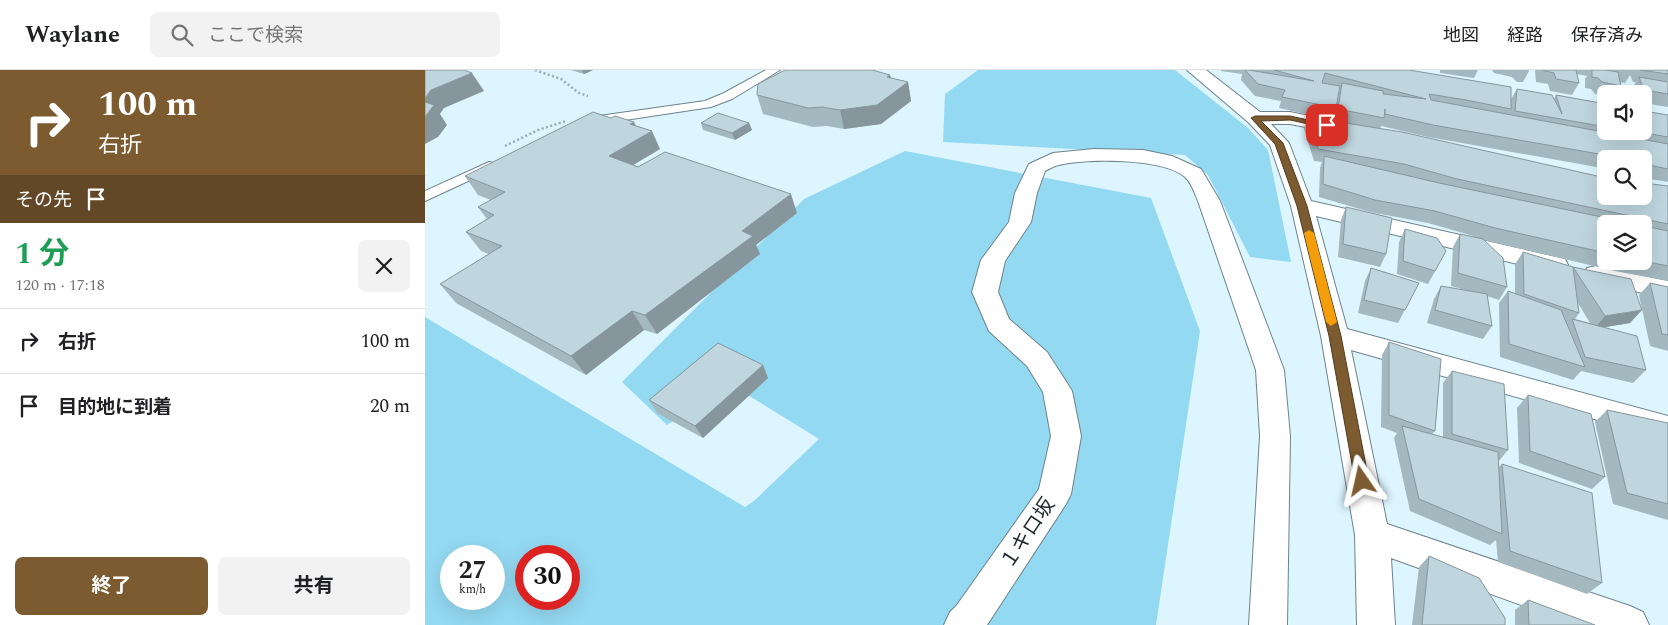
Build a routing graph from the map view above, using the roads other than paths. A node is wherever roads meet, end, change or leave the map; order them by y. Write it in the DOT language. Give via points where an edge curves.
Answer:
graph roads {
  1 [pos="773,70"];
  2 [pos="1195,70"];
  3 [pos="1255,118"];
  4 [pos="583,124"];
  5 [pos="1357,131"];
  6 [pos="500,160"];
  7 [pos="425,197"];
  8 [pos="1302,206"];
  9 [pos="1668,290"];
  10 [pos="1335,336"];
  11 [pos="1668,428"];
  12 [pos="1372,536"];
  13 [pos="963,625"];
  14 [pos="1268,625"];
  15 [pos="1376,625"];
  16 [pos="1631,625"];
  1 -- 4 [label="lane" via="728,96 707,104"];
  2 -- 3 [label="street"];
  3 -- 5 [label="street" via="1290,118"];
  3 -- 8 [label="street" via="1279,143"];
  6 -- 7 [label="lane"];
  8 -- 9 [label="street"];
  8 -- 10 [label="street"];
  10 -- 11 [label="street"];
  10 -- 12 [label="street"];
  12 -- 15 [label="street"];
  12 -- 16 [label="street"];
  13 -- 14 [label="street, １キロ坂" via="1054,494 1066,436 1057,391 1037,359 997,324 985,292 993,260 1020,222 1026,193 1037,168 1053,159 1094,155 1165,160 1194,173 1209,201 1270,370 1275,436"];
}
